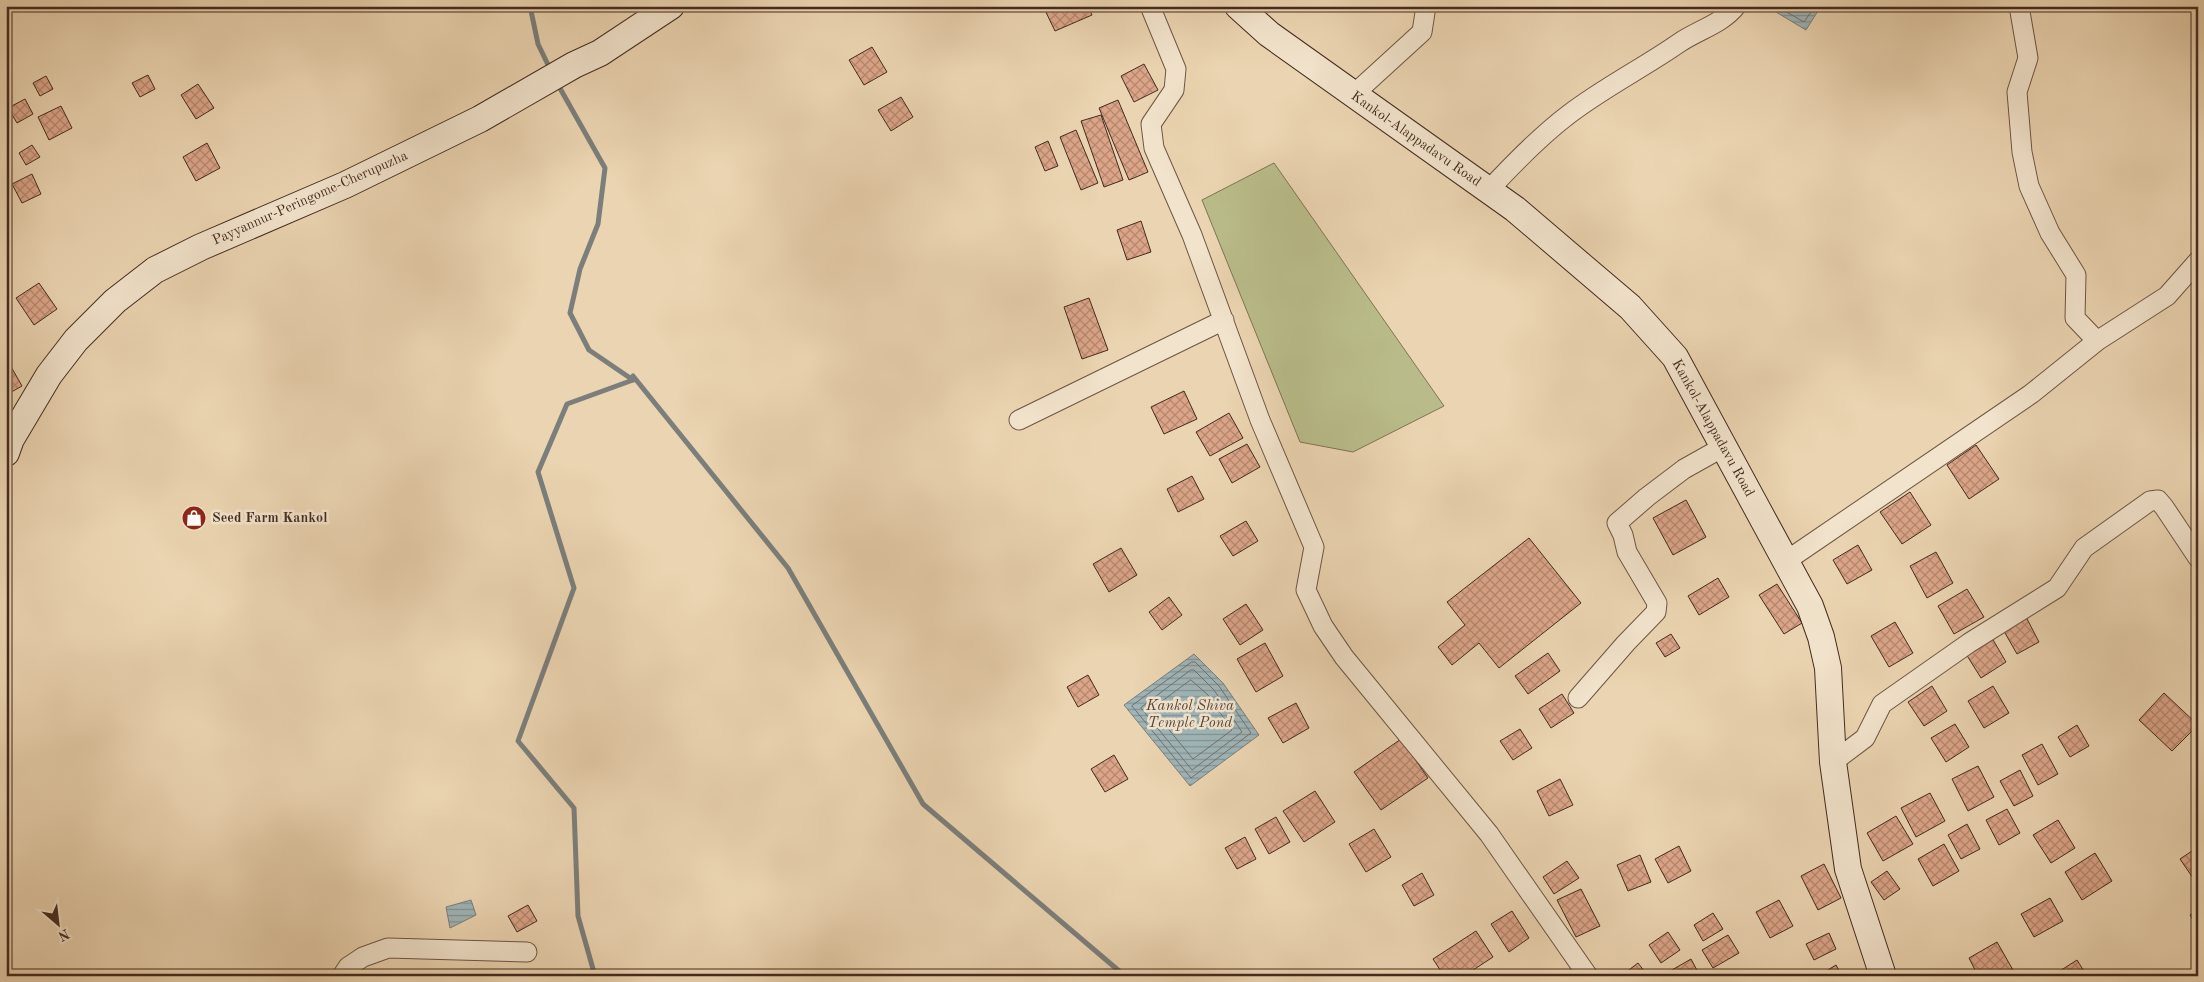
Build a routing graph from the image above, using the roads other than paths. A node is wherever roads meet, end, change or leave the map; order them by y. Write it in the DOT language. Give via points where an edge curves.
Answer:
graph roads {
  1 [pos="671,6"];
  2 [pos="1150,6"];
  3 [pos="1238,6"];
  4 [pos="1426,6"];
  5 [pos="1736,6"];
  6 [pos="2019,6"];
  7 [pos="1353,94"];
  8 [pos="1488,191"];
  9 [pos="2198,261"];
  10 [pos="1224,320"];
  11 [pos="2097,341"];
  12 [pos="1019,420"];
  13 [pos="8,441"];
  14 [pos="1724,446"];
  15 [pos="2198,558"];
  16 [pos="1786,561"];
  17 [pos="1578,698"];
  18 [pos="1834,762"];
  19 [pos="527,952"];
  20 [pos="1882,975"];
  21 [pos="342,976"];
  22 [pos="1588,976"];
  1 -- 13 [label="main road, Payyannur-Peringome-Cherupuzha" via="600,53 480,119 345,185 155,270 115,301 76,340 49,375"];
  2 -- 10 [label="street" via="1176,69 1174,90 1151,124 1154,148"];
  3 -- 7 [label="main road, Kankol-Alappadavu Road" via="1269,34"];
  4 -- 7 [label="street" via="1422,32"];
  5 -- 8 [label="street" via="1729,15 1685,39 1568,114"];
  6 -- 11 [label="street" via="2028,58 2017,92 2022,152 2029,186 2050,233 2076,275 2075,318"];
  7 -- 8 [label="main road, Kankol-Alappadavu Road"];
  8 -- 14 [label="main road, Kankol-Alappadavu Road" via="1515,209 1630,307 1675,357"];
  9 -- 11 [label="street" via="2167,296"];
  10 -- 12 [label="street"];
  10 -- 22 [label="street" via="1260,420 1314,547 1306,590 1322,626 1489,834"];
  11 -- 16 [label="street" via="2031,394"];
  14 -- 16 [label="main road, Kankol-Alappadavu Road"];
  14 -- 17 [label="street" via="1684,469 1617,523 1627,552 1657,603 1656,612"];
  15 -- 18 [label="street" via="2164,507 2158,500 2150,501 2084,548 2057,588 1969,643 1882,704 1865,738"];
  16 -- 18 [label="main road, Kankol-Alappadavu Road" via="1810,606 1823,645 1828,668"];
  18 -- 20 [label="main road, Kankol-Alappadavu Road" via="1848,869"];
  19 -- 21 [label="street" via="388,948 363,957 348,967"];
}
